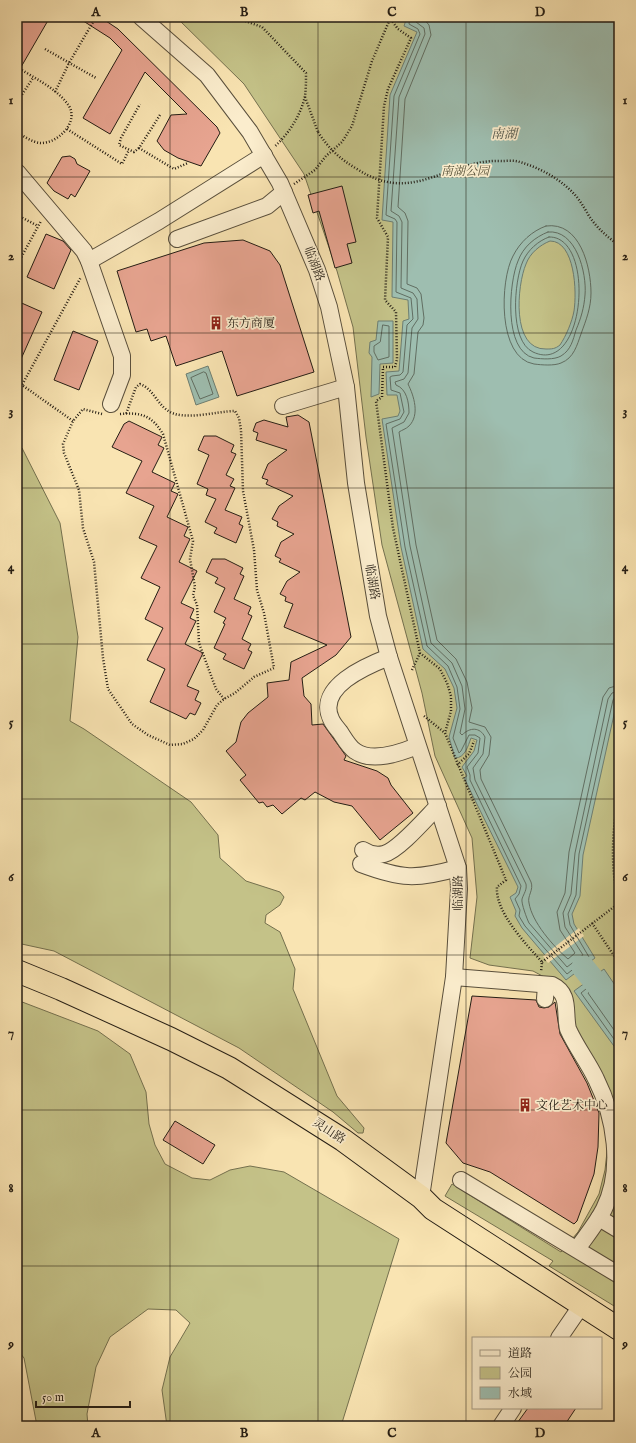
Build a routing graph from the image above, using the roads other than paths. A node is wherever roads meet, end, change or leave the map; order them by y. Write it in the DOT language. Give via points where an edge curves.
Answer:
graph roads {
  1 [pos="141,17"];
  2 [pos="264,155"];
  3 [pos="17,172"];
  4 [pos="284,192"];
  5 [pos="177,238"];
  6 [pos="89,261"];
  7 [pos="346,387"];
  8 [pos="283,406"];
  9 [pos="110,412"];
  10 [pos="389,657"];
  11 [pos="417,746"];
  12 [pos="438,806"];
  13 [pos="458,868"];
  14 [pos="17,971"];
  15 [pos="454,977"];
  16 [pos="461,1180"];
  17 [pos="421,1198"];
  18 [pos="599,1218"];
  19 [pos="619,1230"];
  20 [pos="577,1249"];
  21 [pos="619,1275"];
  22 [pos="581,1306"];
  23 [pos="619,1329"];
  24 [pos="560,1337"];
  25 [pos="512,1409"];
  26 [pos="501,1426"];
  1 -- 2 [label="street, 临湖路" via="207,75"];
  2 -- 4 [label="street, 临湖路"];
  2 -- 6 [label="street" via="159,221"];
  3 -- 6 [label="street" via="84,251"];
  4 -- 5 [label="street" via="267,206"];
  4 -- 7 [label="street, 临湖路" via="317,270 329,307"];
  6 -- 9 [label="street" via="122,356 122,375"];
  7 -- 8 [label="street"];
  7 -- 10 [label="street, 临湖路" via="356,483 367,553 378,616"];
  10 -- 11 [label="street, 临湖路"];
  10 -- 11 [label="street" via="373,663 340,683 330,699 328,708 331,720 354,750 364,755 378,756"];
  11 -- 12 [label="street, 临湖路"];
  12 -- 13 [label="street, 临湖路"];
  12 -- 13 [label="street" via="413,832 386,854 369,853 362,857 386,873 415,878"];
  13 -- 15 [label="street, 临湖路"];
  14 -- 17 [label="highway, 灵山路" via="171,1039 229,1068 343,1140"];
  15 -- 17 [label="street, 临湖路"];
  15 -- 18 [label="street" via="546,992 552,986 562,992 566,1003 568,1029 596,1079 613,1124 613,1181"];
  16 -- 20 [label="street"];
  17 -- 22 [label="highway, 灵山路" via="433,1209"];
  18 -- 19 [label="street"];
  18 -- 20 [label="street"];
  20 -- 21 [label="street"];
  22 -- 23 [label="highway, 灵山路"];
  22 -- 24 [label="street"];
  25 -- 26 [label="street"];
}
